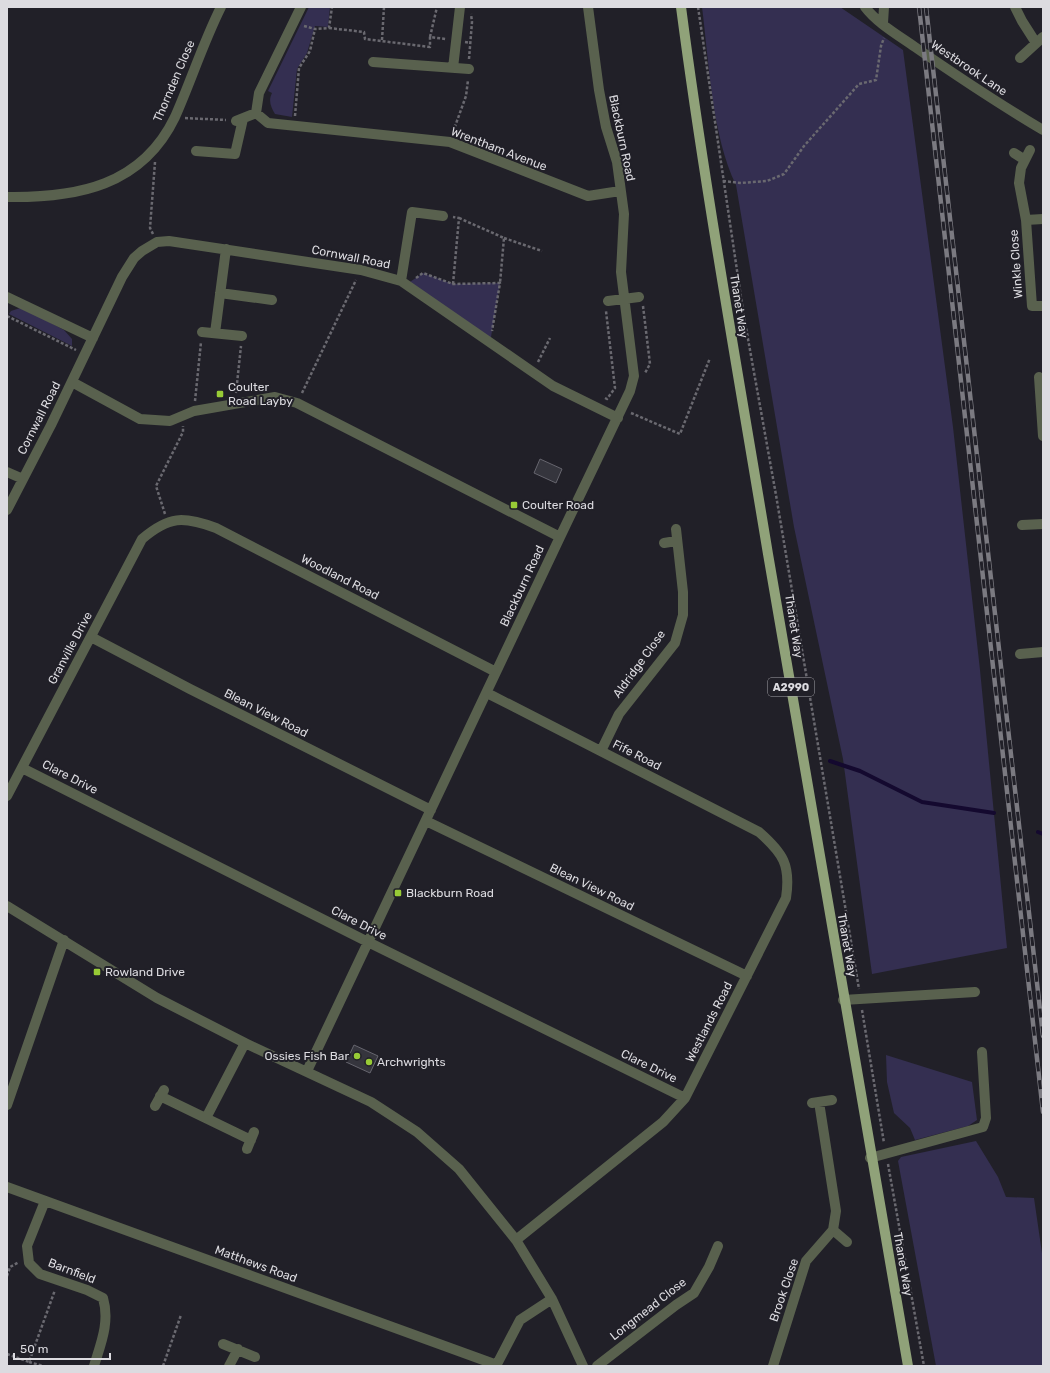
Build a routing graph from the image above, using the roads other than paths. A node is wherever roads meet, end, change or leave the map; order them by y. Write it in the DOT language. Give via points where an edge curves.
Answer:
graph roads {
  1 [pos="221,7"];
  2 [pos="301,7"];
  3 [pos="460,7"];
  4 [pos="588,7"];
  5 [pos="681,7"];
  6 [pos="865,7"];
  7 [pos="884,7"];
  8 [pos="1015,7"];
  9 [pos="886,26"];
  10 [pos="1040,40"];
  11 [pos="1020,58"];
  12 [pos="373,62"];
  13 [pos="453,68"];
  14 [pos="469,68"];
  15 [pos="256,113"];
  16 [pos="1043,130"];
  17 [pos="196,151"];
  18 [pos="1014,153"];
  19 [pos="620,191"];
  20 [pos="7,197"];
  21 [pos="443,216"];
  22 [pos="1043,219"];
  23 [pos="1026,220"];
  24 [pos="226,250"];
  25 [pos="404,283"];
  26 [pos="220,293"];
  27 [pos="7,297"];
  28 [pos="639,297"];
  29 [pos="624,299"];
  30 [pos="272,300"];
  31 [pos="606,304"];
  32 [pos="1043,306"];
  33 [pos="202,332"];
  34 [pos="215,333"];
  35 [pos="242,336"];
  36 [pos="93,338"];
  37 [pos="1039,377"];
  38 [pos="72,382"];
  39 [pos="1042,411"];
  40 [pos="620,414"];
  41 [pos="1043,436"];
  42 [pos="7,472"];
  43 [pos="23,479"];
  44 [pos="7,510"];
  45 [pos="168,522"];
  46 [pos="1043,524"];
  47 [pos="1022,525"];
  48 [pos="676,529"];
  49 [pos="560,537"];
  50 [pos="676,542"];
  51 [pos="664,543"];
  52 [pos="91,637"];
  53 [pos="1043,652"];
  54 [pos="1020,654"];
  55 [pos="496,672"];
  56 [pos="487,693"];
  57 [pos="600,751"];
  58 [pos="22,768"];
  59 [pos="7,796"];
  60 [pos="431,810"];
  61 [pos="426,821"];
  62 [pos="772,844"];
  63 [pos="7,906"];
  64 [pos="64,940"];
  65 [pos="368,942"];
  66 [pos="747,976"];
  67 [pos="974,992"];
  68 [pos="843,1000"];
  69 [pos="245,1043"];
  70 [pos="982,1052"];
  71 [pos="307,1072"];
  72 [pos="685,1098"];
  73 [pos="832,1100"];
  74 [pos="7,1105"];
  75 [pos="155,1106"];
  76 [pos="206,1118"];
  77 [pos="251,1140"];
  78 [pos="870,1158"];
  79 [pos="7,1187"];
  80 [pos="45,1201"];
  81 [pos="833,1230"];
  82 [pos="516,1240"];
  83 [pos="847,1242"];
  84 [pos="718,1246"];
  85 [pos="552,1299"];
  86 [pos="223,1344"];
  87 [pos="238,1349"];
  88 [pos="255,1357"];
  89 [pos="496,1365"];
  90 [pos="94,1366"];
  91 [pos="229,1366"];
  92 [pos="583,1366"];
  93 [pos="597,1366"];
  94 [pos="773,1366"];
  95 [pos="908,1366"];
  1 -- 20 [label="street, Thornden Close" via="174,117 153,152 139,165 123,176 64,194"];
  2 -- 15 [label="street" via="259,93"];
  3 -- 13 [label="street"];
  4 -- 19 [label="street, Blackburn Road" via="599,90 606,127 617,162"];
  5 -- 68 [label="main road, Thanet Way / A2990" via="726,308"];
  6 -- 9 [label="street, Westbrook Lane"];
  7 -- 9 [label="street"];
  8 -- 10 [label="street" via="1022,21"];
  9 -- 16 [label="street, Westbrook Lane" via="1008,110"];
  10 -- 11 [label="street"];
  12 -- 13 [label="street"];
  13 -- 14 [label="street"];
  15 -- 17 [label="street" via="240,120 235,154"];
  15 -- 19 [label="street, Wrentham Avenue" via="268,123 450,142 588,196"];
  18 -- 23 [label="street, Winkle Close" via="1028,155 1021,168 1019,183"];
  19 -- 29 [label="street, Blackburn Road" via="624,214 621,272"];
  21 -- 25 [label="street" via="412,212"];
  22 -- 23 [label="street, Winkle Close"];
  23 -- 32 [label="street, Winkle Close" via="1032,306"];
  24 -- 25 [label="street, Cornwall Road" via="360,270"];
  24 -- 26 [label="street"];
  24 -- 36 [label="street, Cornwall Road" via="169,241 158,242 142,251 134,258 122,277"];
  25 -- 40 [label="street, Cornwall Road" via="553,386"];
  26 -- 30 [label="street"];
  26 -- 34 [label="street"];
  27 -- 36 [label="street"];
  28 -- 29 [label="street"];
  29 -- 31 [label="street"];
  29 -- 40 [label="street, Blackburn Road" via="634,376"];
  33 -- 34 [label="street"];
  34 -- 35 [label="street"];
  36 -- 38 [label="street, Cornwall Road"];
  37 -- 39 [label="street"];
  38 -- 43 [label="street, Cornwall Road"];
  38 -- 49 [label="street" via="140,419 170,421 194,411 275,397 297,403"];
  39 -- 41 [label="street"];
  40 -- 49 [label="street, Blackburn Road"];
  42 -- 43 [label="street"];
  43 -- 44 [label="street, Cornwall Road"];
  45 -- 52 [label="street, Granville Drive" via="142,539"];
  45 -- 55 [label="street, Woodland Road" via="194,520 216,528"];
  46 -- 47 [label="street"];
  48 -- 50 [label="street, Aldridge Close"];
  49 -- 55 [label="street, Blackburn Road"];
  50 -- 51 [label="street"];
  50 -- 57 [label="street, Aldridge Close" via="683,592 683,615 675,643 619,714"];
  52 -- 58 [label="street, Granville Drive"];
  52 -- 60 [label="street, Blean View Road"];
  53 -- 54 [label="street"];
  55 -- 56 [label="street, Blackburn Road"];
  56 -- 57 [label="street, Fife Road"];
  56 -- 60 [label="street, Blackburn Road"];
  57 -- 62 [label="street, Fife Road" via="759,832"];
  58 -- 59 [label="street, Granville Drive"];
  58 -- 65 [label="street, Clare Drive"];
  60 -- 61 [label="street, Blackburn Road"];
  61 -- 65 [label="street, Blackburn Road"];
  61 -- 66 [label="street, Blean View Road"];
  62 -- 66 [label="street, Westlands Road" via="784,860 788,882 786,898"];
  63 -- 64 [label="street"];
  64 -- 69 [label="street" via="157,998"];
  64 -- 74 [label="street"];
  65 -- 71 [label="street, Blackburn Road"];
  65 -- 72 [label="street, Clare Drive"];
  66 -- 72 [label="street, Westlands Road"];
  67 -- 68 [label="street"];
  68 -- 78 [label="main road, Thanet Way / A2990"];
  69 -- 71 [label="street"];
  69 -- 76 [label="street"];
  70 -- 78 [label="street" via="986,1118 983,1127"];
  71 -- 82 [label="street" via="371,1102 417,1132 459,1169"];
  72 -- 82 [label="street, Westlands Road" via="663,1122"];
  73 -- 81 [label="street" via="815,1102 836,1212"];
  75 -- 76 [label="street" via="162,1093"];
  76 -- 77 [label="street"];
  78 -- 95 [label="main road, Thanet Way / A2990"];
  79 -- 80 [label="street, Matthews Road"];
  80 -- 89 [label="street, Matthews Road"];
  80 -- 90 [label="street, Barnfield" via="27,1246 29,1263 40,1274 103,1298 107,1310 106,1326"];
  81 -- 83 [label="street"];
  81 -- 94 [label="street, Brook Close" via="806,1260"];
  82 -- 85 [label="street"];
  84 -- 93 [label="street, Longmead Close" via="713,1268 694,1293 676,1304"];
  85 -- 89 [label="street" via="520,1320"];
  85 -- 92 [label="street"];
  86 -- 87 [label="street"];
  87 -- 88 [label="street"];
  87 -- 91 [label="street"];
}
